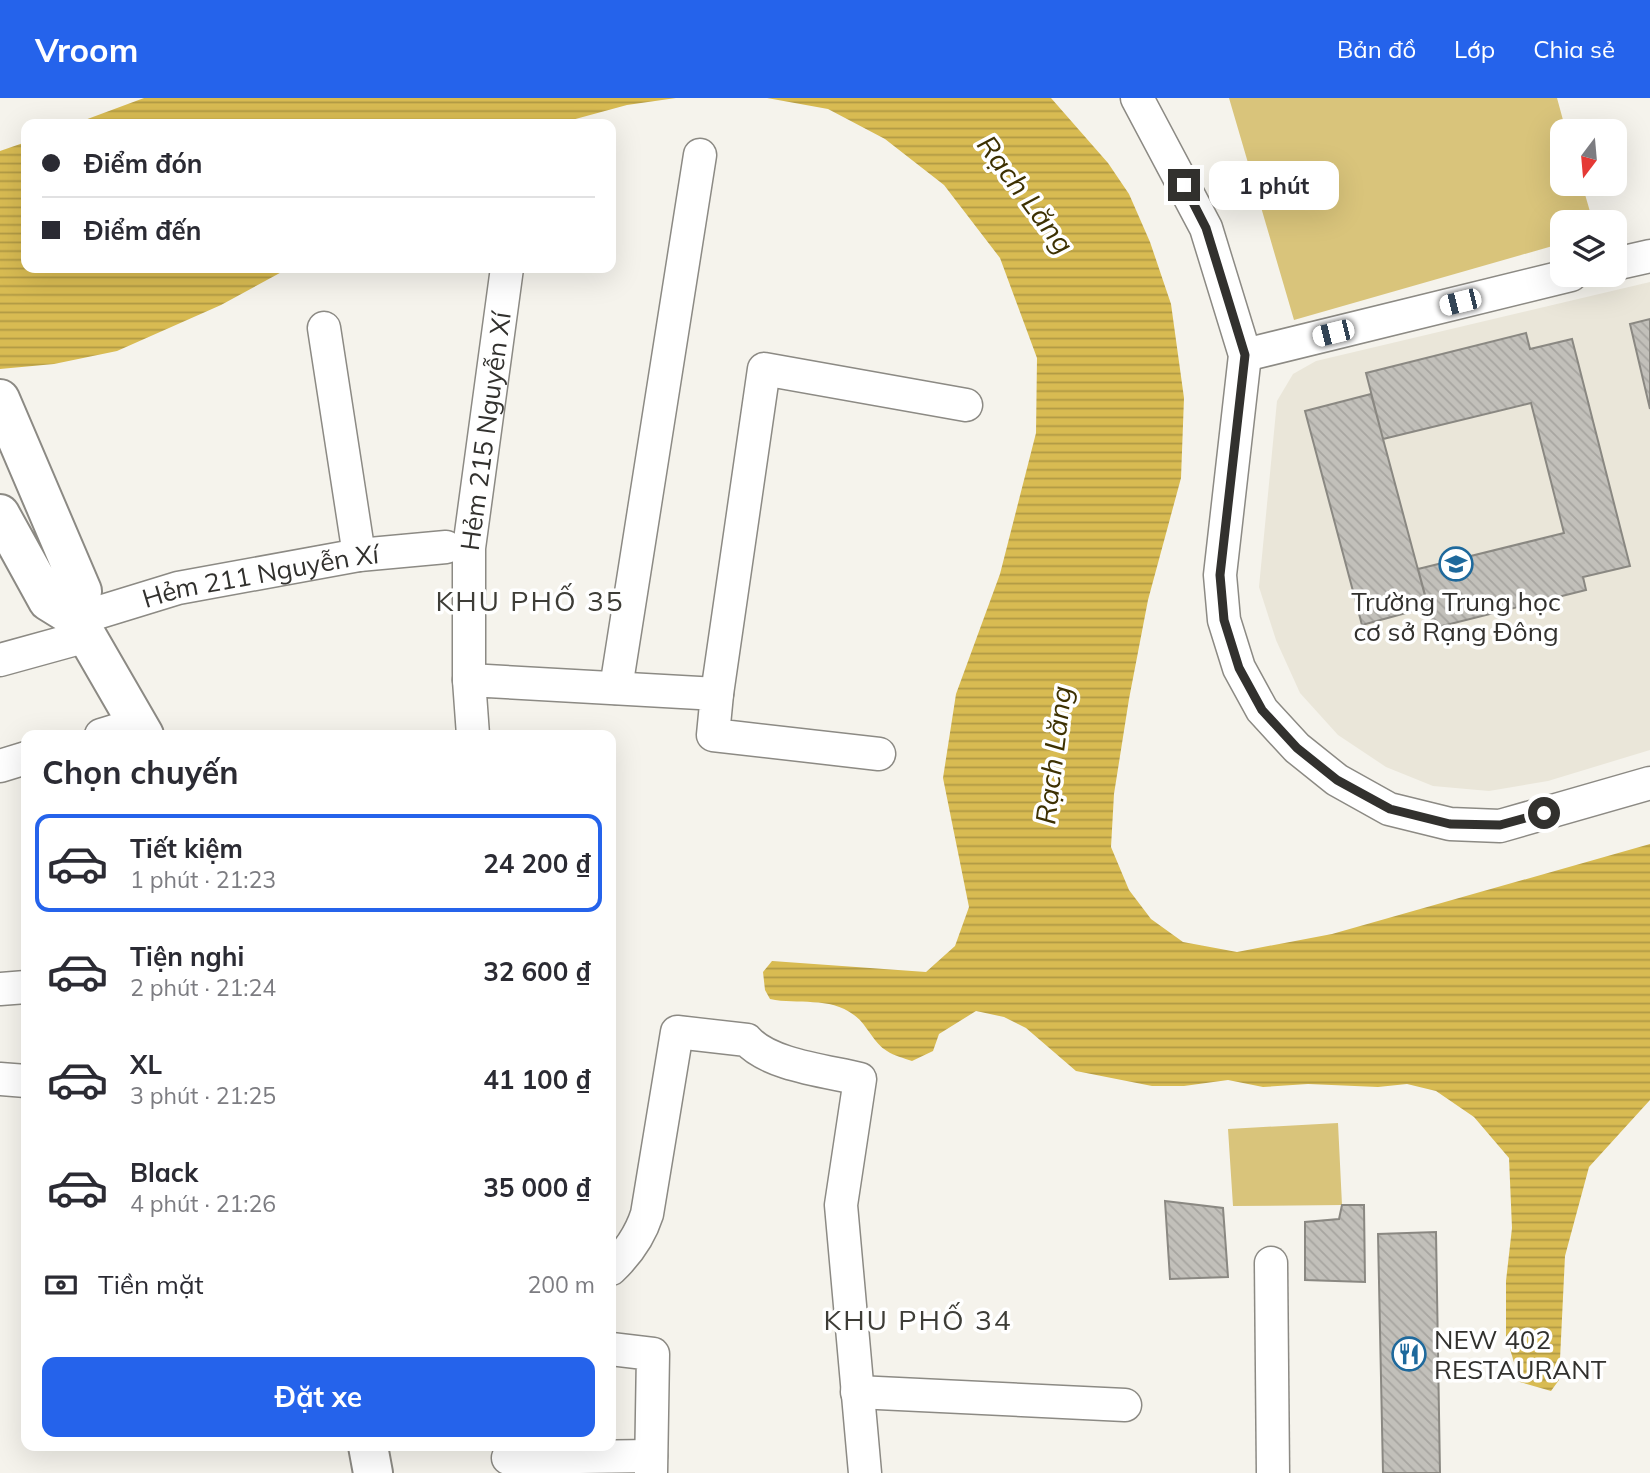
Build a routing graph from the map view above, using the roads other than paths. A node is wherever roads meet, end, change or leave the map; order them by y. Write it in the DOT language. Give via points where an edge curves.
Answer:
graph roads {
  1 [pos="1138,98"];
  2 [pos="700,155"];
  3 [pos="1650,256"];
  4 [pos="1627,261"];
  5 [pos="506,273"];
  6 [pos="1550,280"];
  7 [pos="324,328"];
  8 [pos="1245,355"];
  9 [pos="0,399"];
  10 [pos="966,405"];
  11 [pos="2,521"];
  12 [pos="446,547"];
  13 [pos="359,555"];
  14 [pos="82,628"];
  15 [pos="0,660"];
  16 [pos="469,680"];
  17 [pos="616,688"];
  18 [pos="717,694"];
  19 [pos="141,729"];
  20 [pos="473,730"];
  21 [pos="879,754"];
  22 [pos="21,760"];
  23 [pos="0,766"];
  24 [pos="1650,783"];
  25 [pos="21,987"];
  26 [pos="0,989"];
  27 [pos="0,1079"];
  28 [pos="21,1081"];
  29 [pos="1271,1263"];
  30 [pos="616,1264"];
  31 [pos="616,1350"];
  32 [pos="857,1392"];
  33 [pos="1125,1405"];
  34 [pos="369,1451"];
  35 [pos="508,1459"];
  36 [pos="651,1464"];
  37 [pos="373,1473"];
  38 [pos="864,1473"];
  39 [pos="1273,1473"];
  1 -- 8 [label="street" via="1206,228"];
  2 -- 17 [label="street"];
  3 -- 4 [label="street"];
  5 -- 16 [label="street, Hẻm 215 Nguyễn Xí" via="469,548"];
  6 -- 8 [label="street"];
  7 -- 13 [label="street"];
  8 -- 24 [label="street" via="1220,575 1224,620 1239,668 1262,710 1297,748 1337,780 1390,809 1450,824 1500,825"];
  9 -- 14 [label="main road" via="82,590"];
  10 -- 18 [label="street" via="764,369"];
  11 -- 14 [label="main road" via="48,601"];
  12 -- 13 [label="street, Hẻm 211 Nguyễn Xí"];
  13 -- 14 [label="street, Hẻm 211 Nguyễn Xí" via="178,588"];
  14 -- 15 [label="street, Hẻm 211 Nguyễn Xí"];
  14 -- 19 [label="main road"];
  16 -- 17 [label="street"];
  16 -- 20 [label="street, Hẻm 215 Nguyễn Xí"];
  17 -- 18 [label="street"];
  18 -- 21 [label="street" via="713,735"];
  22 -- 23 [label="street"];
  25 -- 26 [label="street"];
  27 -- 28 [label="street"];
  29 -- 39 [label="street"];
  30 -- 32 [label="street" via="642,1231 677,1032 747,1040 769,1057 860,1079 841,1205"];
  31 -- 36 [label="street" via="653,1354"];
  32 -- 33 [label="street"];
  32 -- 38 [label="street"];
  34 -- 37 [label="main road"];
  35 -- 36 [label="street"];
}
